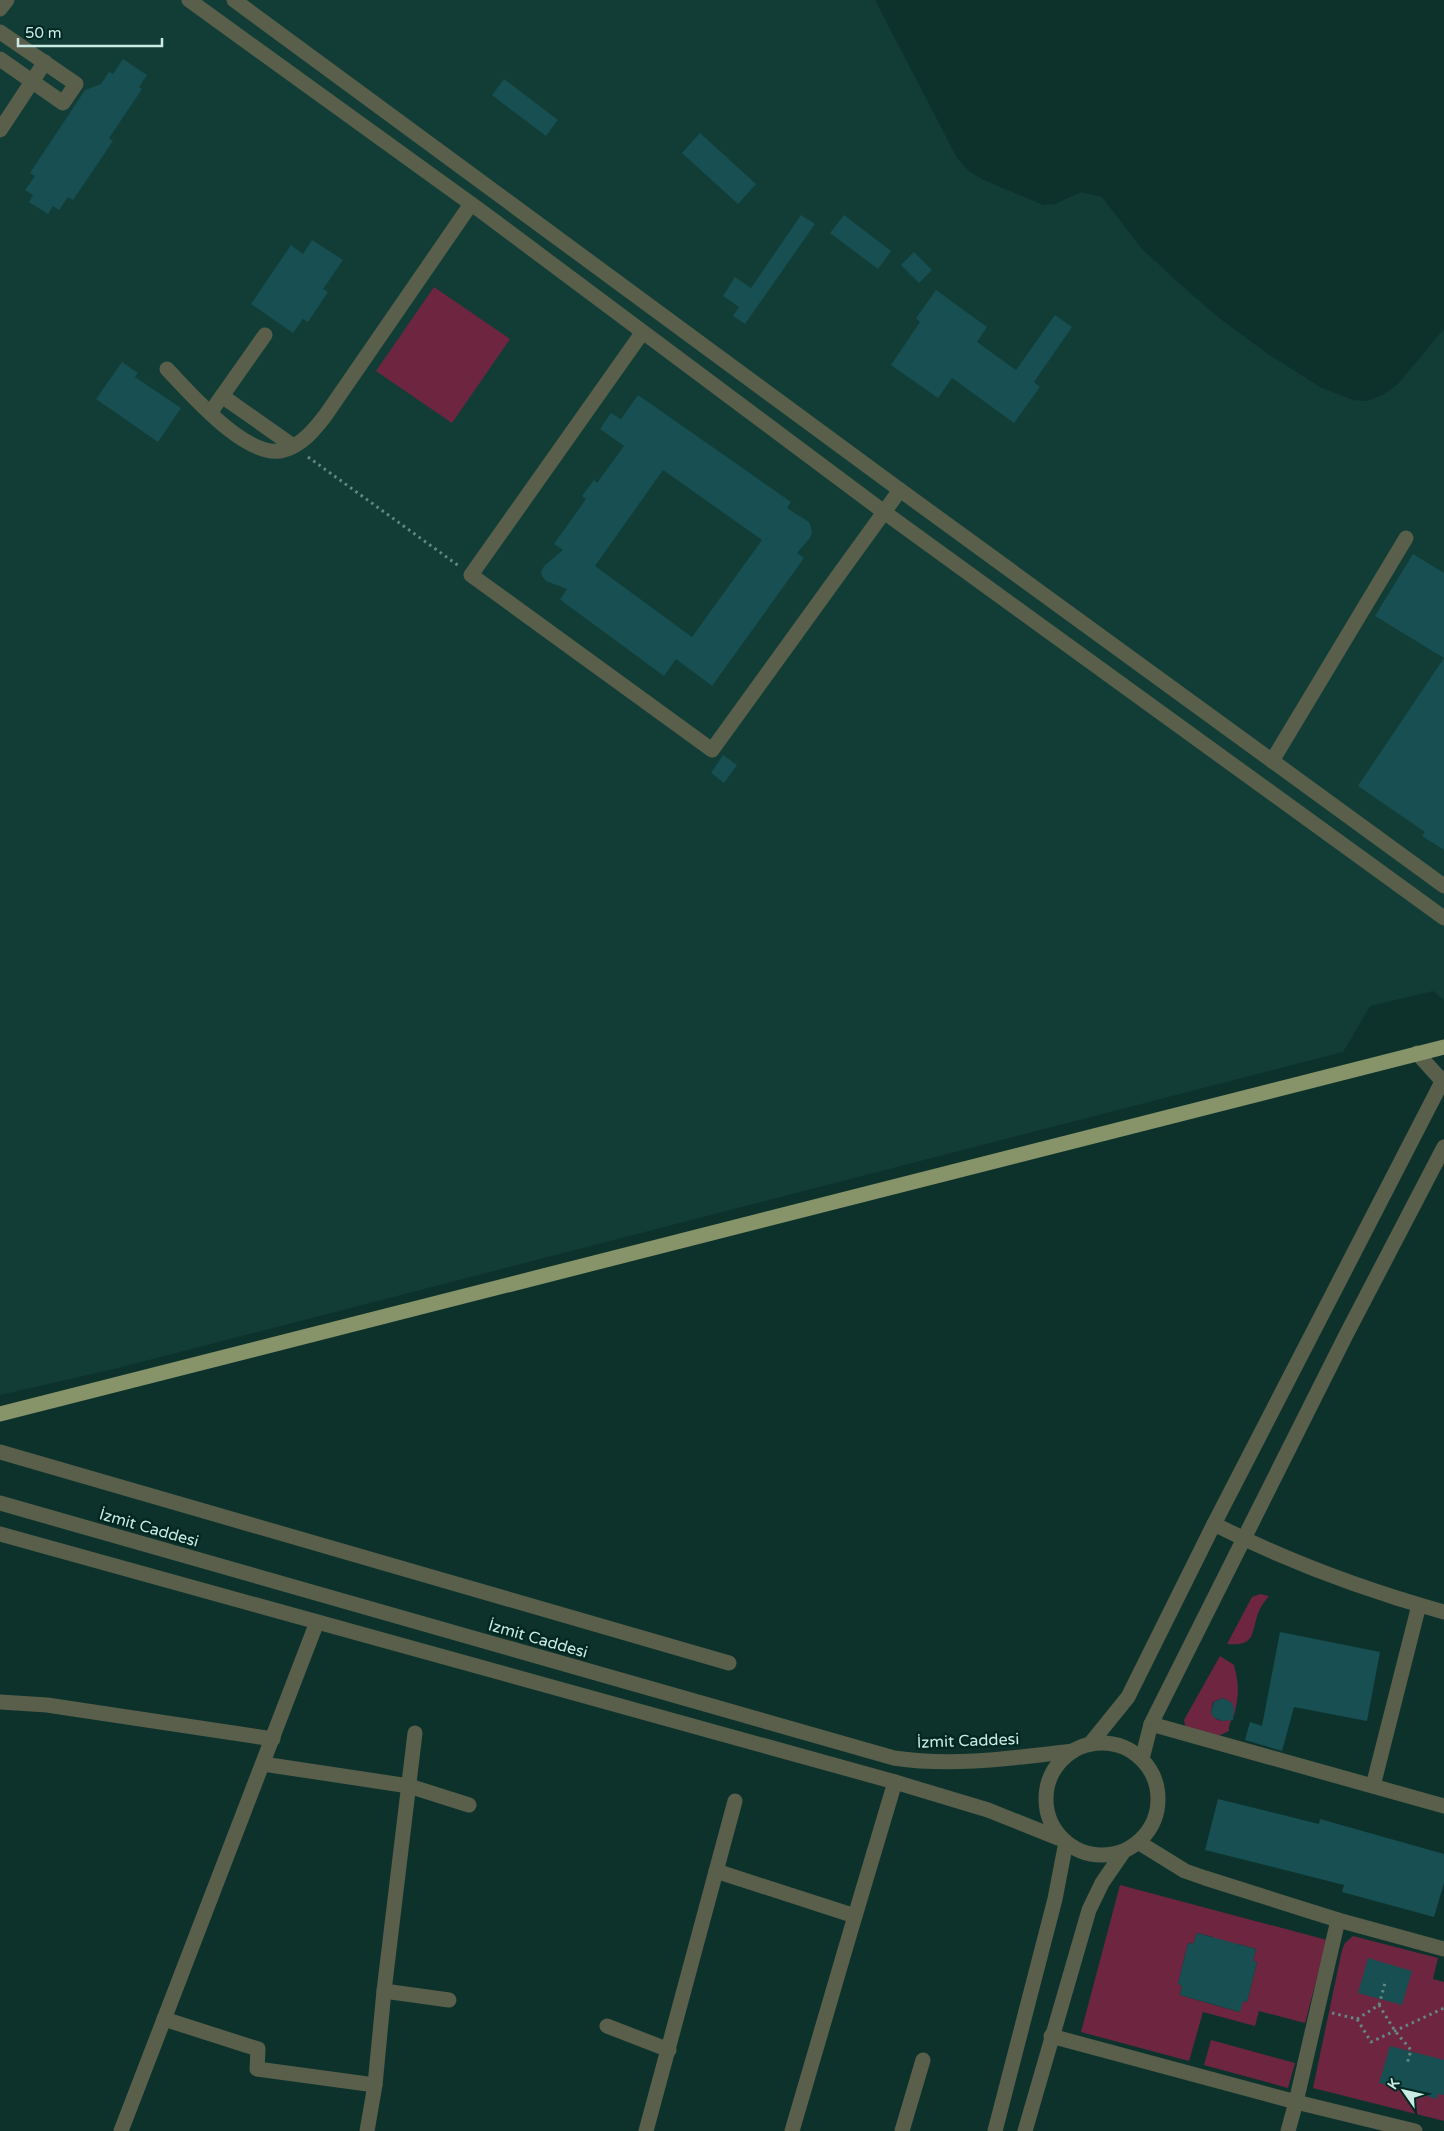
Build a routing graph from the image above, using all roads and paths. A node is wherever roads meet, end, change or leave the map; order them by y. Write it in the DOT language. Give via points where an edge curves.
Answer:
graph roads {
  1 [pos="7,0"];
  2 [pos="188,0"];
  3 [pos="234,0"];
  4 [pos="0,9"];
  5 [pos="0,32"];
  6 [pos="0,59"];
  7 [pos="45,62"];
  8 [pos="32,81"];
  9 [pos="0,130"];
  10 [pos="471,204"];
  11 [pos="642,333"];
  12 [pos="265,334"];
  13 [pos="167,370"];
  14 [pos="222,396"];
  15 [pos="210,412"];
  16 [pos="293,446"];
  17 [pos="900,490"];
  18 [pos="884,512"];
  19 [pos="1406,538"];
  20 [pos="471,575"];
  21 [pos="1272,761"];
  22 [pos="1444,886"];
  23 [pos="1444,918"];
  24 [pos="1444,1047"];
  25 [pos="1417,1053"];
  26 [pos="1443,1081"];
  27 [pos="1444,1148"];
  28 [pos="70,1396"];
  29 [pos="0,1414"];
  30 [pos="0,1422"];
  31 [pos="0,1452"];
  32 [pos="0,1503"];
  33 [pos="1214,1524"];
  34 [pos="0,1534"];
  35 [pos="1243,1539"];
  36 [pos="1419,1605"];
  37 [pos="1444,1612"];
  38 [pos="317,1622"];
  39 [pos="729,1663"];
  40 [pos="0,1702"];
  41 [pos="1150,1724"];
  42 [pos="415,1733"];
  43 [pos="273,1739"];
  44 [pos="1090,1744"];
  45 [pos="1072,1751"];
  46 [pos="1142,1758"];
  47 [pos="264,1764"];
  48 [pos="895,1782"];
  49 [pos="409,1786"];
  50 [pos="1373,1786"];
  51 [pos="735,1801"];
  52 [pos="469,1804"];
  53 [pos="1444,1806"];
  54 [pos="1062,1840"];
  55 [pos="1138,1842"];
  56 [pos="1124,1851"];
  57 [pos="716,1871"];
  58 [pos="855,1916"];
  59 [pos="1338,1920"];
  60 [pos="1444,1949"];
  61 [pos="1385,1983"];
  62 [pos="384,1991"];
  63 [pos="449,2000"];
  64 [pos="1379,2005"];
  65 [pos="1444,2007"];
  66 [pos="1329,2012"];
  67 [pos="164,2019"];
  68 [pos="1356,2019"];
  69 [pos="607,2026"];
  70 [pos="1395,2031"];
  71 [pos="1051,2036"];
  72 [pos="669,2050"];
  73 [pos="923,2060"];
  74 [pos="1407,2064"];
  75 [pos="375,2084"];
  76 [pos="1296,2102"];
  77 [pos="121,2131"];
  78 [pos="367,2131"];
  79 [pos="646,2131"];
  80 [pos="792,2131"];
  81 [pos="902,2131"];
  82 [pos="995,2131"];
  83 [pos="1025,2131"];
  84 [pos="1288,2131"];
  85 [pos="1415,2131"];
  1 -- 4 [label="street"];
  2 -- 10 [label="street"];
  3 -- 17 [label="street"];
  5 -- 7 [label="street"];
  6 -- 8 [label="street"];
  7 -- 8 [label="street"];
  7 -- 8 [label="street" via="76,84 64,103"];
  8 -- 9 [label="street"];
  10 -- 11 [label="street"];
  10 -- 16 [label="street" via="325,416"];
  11 -- 18 [label="street"];
  11 -- 20 [label="street"];
  12 -- 14 [label="street"];
  13 -- 15 [label="street"];
  14 -- 15 [label="street"];
  14 -- 16 [label="street"];
  15 -- 16 [label="street" via="261,449 283,451"];
  16 -- 20 [label="path"];
  17 -- 18 [label="street"];
  17 -- 21 [label="street"];
  18 -- 20 [label="street" via="712,750"];
  18 -- 23 [label="street"];
  19 -- 21 [label="street"];
  21 -- 22 [label="street"];
  24 -- 25 [label="main road"];
  25 -- 26 [label="street"];
  25 -- 28 [label="main road"];
  26 -- 33 [label="street"];
  27 -- 35 [label="street"];
  28 -- 29 [label="main road"];
  28 -- 30 [label="main road"];
  31 -- 39 [label="street"];
  32 -- 45 [label="street, İzmit Caddesi" via="894,1758 948,1762"];
  33 -- 35 [label="street"];
  33 -- 44 [label="street" via="1128,1696"];
  34 -- 38 [label="street"];
  35 -- 36 [label="street" via="1315,1570"];
  35 -- 41 [label="street"];
  36 -- 37 [label="street"];
  36 -- 50 [label="street"];
  38 -- 43 [label="street"];
  38 -- 48 [label="street"];
  40 -- 43 [label="street" via="47,1705"];
  41 -- 46 [label="street"];
  41 -- 50 [label="street"];
  42 -- 49 [label="street"];
  43 -- 47 [label="street"];
  44 -- 45 [label="street, İzmit Caddesi"];
  44 -- 46 [label="street, İzmit Caddesi" via="1108,1743 1126,1748"];
  45 -- 54 [label="street, İzmit Caddesi" via="1051,1776 1046,1792 1046,1808"];
  46 -- 55 [label="street" via="1153,1774 1158,1792 1157,1810 1150,1828"];
  47 -- 49 [label="street"];
  47 -- 67 [label="street"];
  48 -- 54 [label="street" via="988,1810"];
  48 -- 58 [label="street"];
  49 -- 52 [label="street"];
  49 -- 62 [label="street"];
  50 -- 53 [label="street"];
  51 -- 57 [label="street"];
  54 -- 56 [label="street" via="1091,1854"];
  54 -- 82 [label="street" via="1055,1899"];
  55 -- 56 [label="street"];
  55 -- 59 [label="street" via="1185,1871"];
  56 -- 71 [label="street" via="1102,1883 1089,1910"];
  57 -- 58 [label="street"];
  57 -- 72 [label="street"];
  58 -- 80 [label="street"];
  59 -- 60 [label="street"];
  59 -- 76 [label="street"];
  61 -- 64 [label="path"];
  62 -- 63 [label="street"];
  62 -- 75 [label="street"];
  64 -- 68 [label="path"];
  64 -- 70 [label="path"];
  65 -- 70 [label="path"];
  66 -- 68 [label="path"];
  67 -- 75 [label="street" via="258,2049 257,2069"];
  67 -- 77 [label="street"];
  68 -- 70 [label="path" via="1371,2042"];
  69 -- 72 [label="street"];
  70 -- 74 [label="path" via="1411,2050"];
  71 -- 76 [label="street"];
  71 -- 83 [label="street"];
  72 -- 79 [label="street"];
  73 -- 81 [label="street"];
  75 -- 78 [label="street"];
  76 -- 84 [label="street"];
  76 -- 85 [label="street"];
}
